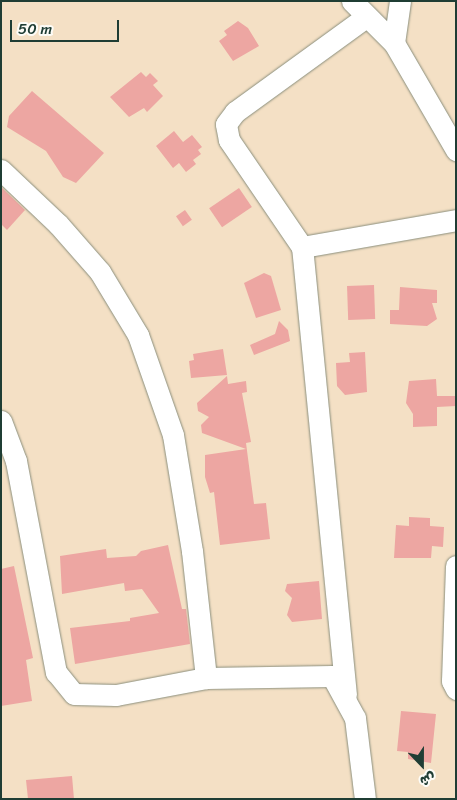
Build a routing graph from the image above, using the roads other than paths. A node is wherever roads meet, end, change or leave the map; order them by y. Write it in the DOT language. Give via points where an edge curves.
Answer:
graph roads {
  1 [pos="352,1"];
  2 [pos="400,1"];
  3 [pos="367,16"];
  4 [pos="394,43"];
  5 [pos="456,150"];
  6 [pos="1,170"];
  7 [pos="456,220"];
  8 [pos="302,246"];
  9 [pos="1,421"];
  10 [pos="456,566"];
  11 [pos="206,678"];
  12 [pos="456,689"];
  13 [pos="346,701"];
  14 [pos="365,799"];
  1 -- 3 [label="street"];
  2 -- 4 [label="street"];
  3 -- 4 [label="street"];
  3 -- 8 [label="street" via="236,112 226,124 229,140"];
  4 -- 5 [label="street"];
  6 -- 11 [label="street" via="58,224 100,272 138,334 173,434 192,551"];
  7 -- 8 [label="street"];
  8 -- 13 [label="street"];
  9 -- 11 [label="street" via="20,484 56,672 74,694 94,696"];
  10 -- 12 [label="street" via="452,681"];
  11 -- 13 [label="street" via="332,676"];
  13 -- 14 [label="street" via="359,736"];
}
